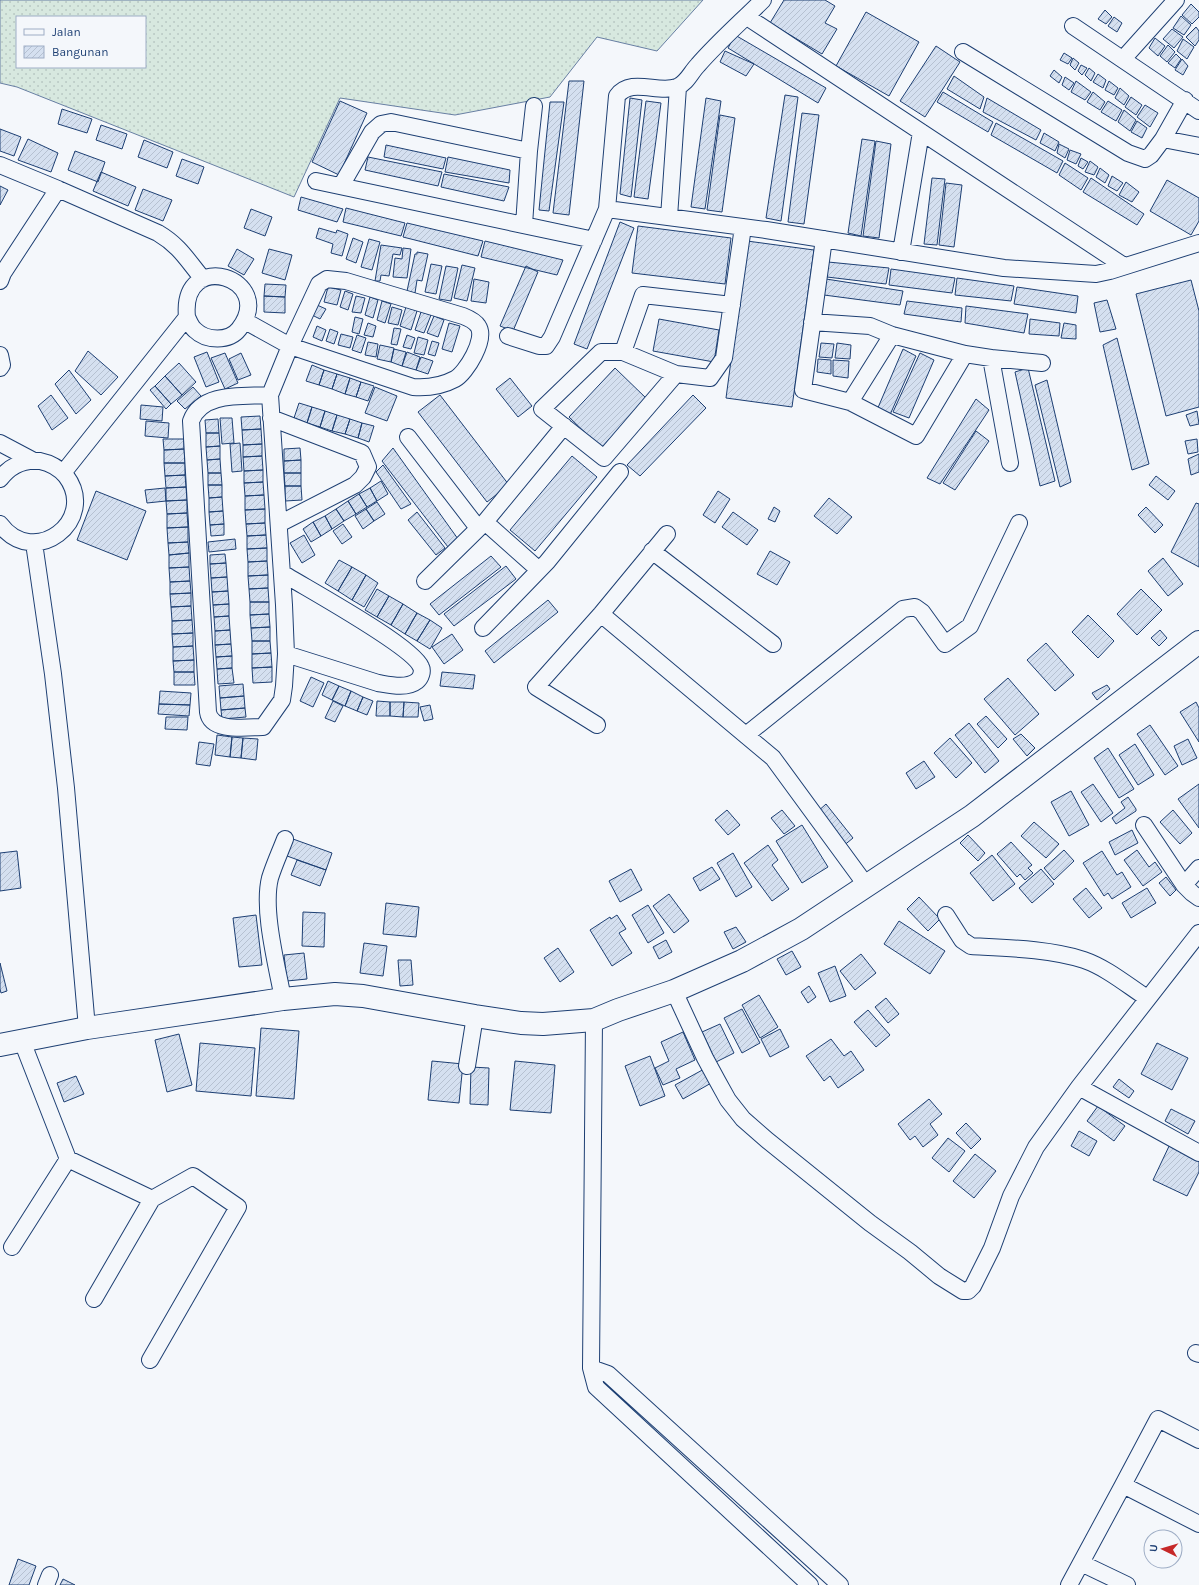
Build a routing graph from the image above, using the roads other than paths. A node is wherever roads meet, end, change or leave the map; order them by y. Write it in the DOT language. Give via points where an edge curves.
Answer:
graph roads {
  1 [pos="763,0"];
  2 [pos="1176,0"];
  3 [pos="746,17"];
  4 [pos="1073,26"];
  5 [pos="963,52"];
  6 [pos="1123,59"];
  7 [pos="678,87"];
  8 [pos="1193,102"];
  9 [pos="534,106"];
  10 [pos="921,132"];
  11 [pos="1163,139"];
  12 [pos="1199,146"];
  13 [pos="529,151"];
  14 [pos="0,165"];
  15 [pos="316,181"];
  16 [pos="341,186"];
  17 [pos="58,189"];
  18 [pos="607,209"];
  19 [pos="669,217"];
  20 [pos="524,225"];
  21 [pos="743,227"];
  22 [pos="824,239"];
  23 [pos="594,240"];
  24 [pos="1199,243"];
  25 [pos="901,252"];
  26 [pos="1124,266"];
  27 [pos="1,275"];
  28 [pos="203,279"];
  29 [pos="732,305"];
  30 [pos="187,317"];
  31 [pos="245,321"];
  32 [pos="812,322"];
  33 [pos="892,334"];
  34 [pos="508,336"];
  35 [pos="290,346"];
  36 [pos="623,352"];
  37 [pos="0,354"];
  38 [pos="965,354"];
  39 [pos="991,358"];
  40 [pos="1042,363"];
  41 [pos="0,368"];
  42 [pos="676,374"];
  43 [pos="270,395"];
  44 [pos="850,402"];
  45 [pos="271,418"];
  46 [pos="564,426"];
  47 [pos="408,437"];
  48 [pos="0,443"];
  49 [pos="604,458"];
  50 [pos="34,461"];
  51 [pos="1010,463"];
  52 [pos="63,473"];
  53 [pos="0,479"];
  54 [pos="1019,523"];
  55 [pos="0,524"];
  56 [pos="279,524"];
  57 [pos="482,525"];
  58 [pos="666,534"];
  59 [pos="34,543"];
  60 [pos="652,551"];
  61 [pos="539,570"];
  62 [pos="282,573"];
  63 [pos="425,582"];
  64 [pos="601,614"];
  65 [pos="483,628"];
  66 [pos="1199,642"];
  67 [pos="773,644"];
  68 [pos="286,654"];
  69 [pos="597,725"];
  70 [pos="746,735"];
  71 [pos="1144,825"];
  72 [pos="286,838"];
  73 [pos="1199,868"];
  74 [pos="866,885"];
  75 [pos="1184,885"];
  76 [pos="1199,898"];
  77 [pos="946,915"];
  78 [pos="1199,933"];
  79 [pos="674,991"];
  80 [pos="1147,998"];
  81 [pos="283,999"];
  82 [pos="475,1016"];
  83 [pos="594,1020"];
  84 [pos="87,1028"];
  85 [pos="22,1041"];
  86 [pos="0,1045"];
  87 [pos="467,1066"];
  88 [pos="1078,1087"];
  89 [pos="1199,1153"];
  90 [pos="68,1159"];
  91 [pos="152,1199"];
  92 [pos="12,1247"];
  93 [pos="94,1299"];
  94 [pos="150,1360"];
  95 [pos="591,1368"];
  96 [pos="1199,1440"];
  97 [pos="1123,1485"];
  98 [pos="1199,1524"];
  99 [pos="1081,1562"];
  100 [pos="810,1585"];
  101 [pos="840,1585"];
  102 [pos="1069,1585"];
  103 [pos="1127,1585"];
  1 -- 3 [label="street"];
  2 -- 6 [label="street"];
  3 -- 7 [label="street" via="698,65 688,80"];
  3 -- 10 [label="street"];
  4 -- 6 [label="street"];
  5 -- 11 [label="street" via="1128,153 1145,159"];
  6 -- 8 [label="street"];
  7 -- 18 [label="street" via="627,88 620,91 617,96"];
  7 -- 19 [label="street"];
  8 -- 11 [label="street"];
  9 -- 13 [label="street"];
  10 -- 25 [label="street"];
  10 -- 26 [label="street"];
  11 -- 12 [label="street"];
  13 -- 16 [label="street" via="391,122 381,124 372,132"];
  13 -- 20 [label="street"];
  14 -- 17 [label="street"];
  15 -- 16 [label="street"];
  16 -- 20 [label="street"];
  17 -- 27 [label="street"];
  17 -- 28 [label="street" via="158,232 185,254"];
  18 -- 19 [label="street"];
  18 -- 23 [label="street"];
  19 -- 21 [label="street"];
  20 -- 23 [label="street"];
  21 -- 22 [label="street"];
  21 -- 29 [label="street"];
  22 -- 25 [label="street"];
  22 -- 32 [label="street"];
  23 -- 34 [label="street" via="546,346"];
  24 -- 26 [label="street"];
  25 -- 26 [label="street" via="1004,268 1096,274"];
  28 -- 30 [label="street" via="190,290 186,303"];
  28 -- 31 [label="street" via="212,276 226,277 238,283 246,294 248,307"];
  29 -- 36 [label="street" via="643,295"];
  29 -- 42 [label="street" via="724,358 710,378"];
  30 -- 31 [label="street" via="195,330 207,337 222,338 236,333"];
  30 -- 52 [label="street"];
  31 -- 35 [label="street"];
  32 -- 33 [label="street" via="870,326"];
  32 -- 44 [label="street" via="803,390"];
  33 -- 38 [label="street"];
  33 -- 44 [label="street"];
  35 -- 35 [label="street" via="413,387 430,387 454,380 463,373 472,360 480,336 479,327 473,320 463,316 346,281 327,280 319,284"];
  35 -- 43 [label="street"];
  36 -- 42 [label="street"];
  36 -- 46 [label="street" via="601,352 542,409"];
  37 -- 41 [label="street"];
  38 -- 39 [label="street"];
  38 -- 44 [label="street" via="916,436"];
  39 -- 40 [label="street"];
  39 -- 51 [label="street"];
  42 -- 49 [label="street"];
  43 -- 45 [label="street"];
  43 -- 68 [label="street" via="210,400 200,406 191,421 208,712 211,721 229,727 264,727 282,700"];
  45 -- 56 [label="street"];
  45 -- 56 [label="street" via="362,453 368,467 356,485"];
  46 -- 49 [label="street"];
  46 -- 57 [label="street"];
  47 -- 57 [label="street"];
  48 -- 50 [label="street"];
  49 -- 61 [label="street" via="625,476"];
  50 -- 52 [label="street" via="45,462"];
  50 -- 53 [label="street" via="14,466"];
  52 -- 59 [label="street" via="74,491 75,502 69,522 63,531 54,537"];
  54 -- 70 [label="street" via="970,626 964,631 946,644 922,612 915,607 903,609"];
  55 -- 59 [label="street" via="14,537"];
  56 -- 62 [label="street"];
  57 -- 61 [label="street"];
  57 -- 63 [label="street"];
  58 -- 60 [label="street"];
  59 -- 84 [label="street" via="49,638 65,781"];
  60 -- 64 [label="street"];
  60 -- 67 [label="street"];
  61 -- 65 [label="street"];
  62 -- 68 [label="street"];
  62 -- 68 [label="street" via="388,637 413,656 422,668 418,680 391,686"];
  64 -- 69 [label="street" via="536,687"];
  64 -- 70 [label="street"];
  66 -- 74 [label="main road" via="972,816"];
  70 -- 74 [label="street" via="773,758"];
  71 -- 75 [label="street"];
  72 -- 81 [label="street" via="270,878 268,898 268,914"];
  73 -- 75 [label="street"];
  74 -- 79 [label="main road" via="800,929 742,961"];
  75 -- 76 [label="street"];
  77 -- 80 [label="street" via="962,940 971,946 1058,954 1085,960"];
  78 -- 80 [label="street"];
  79 -- 83 [label="main road"];
  79 -- 88 [label="street" via="705,1058 728,1100 743,1119 870,1223 939,1276 963,1291 968,1291 977,1279 992,1248 1011,1196 1036,1148"];
  80 -- 88 [label="street"];
  81 -- 82 [label="main road" via="335,994 363,996"];
  81 -- 84 [label="main road"];
  82 -- 83 [label="main road" via="542,1024"];
  82 -- 87 [label="street"];
  83 -- 95 [label="street"];
  84 -- 85 [label="main road"];
  85 -- 86 [label="main road"];
  85 -- 90 [label="street"];
  88 -- 89 [label="street"];
  90 -- 91 [label="street"];
  90 -- 92 [label="street"];
  91 -- 93 [label="street"];
  91 -- 94 [label="street" via="193,1176 238,1207"];
  95 -- 100 [label="street" via="596,1387"];
  95 -- 101 [label="street" via="608,1374"];
  96 -- 97 [label="street" via="1158,1419"];
  97 -- 98 [label="street"];
  97 -- 99 [label="street"];
  99 -- 102 [label="street"];
  99 -- 103 [label="street"];
}
